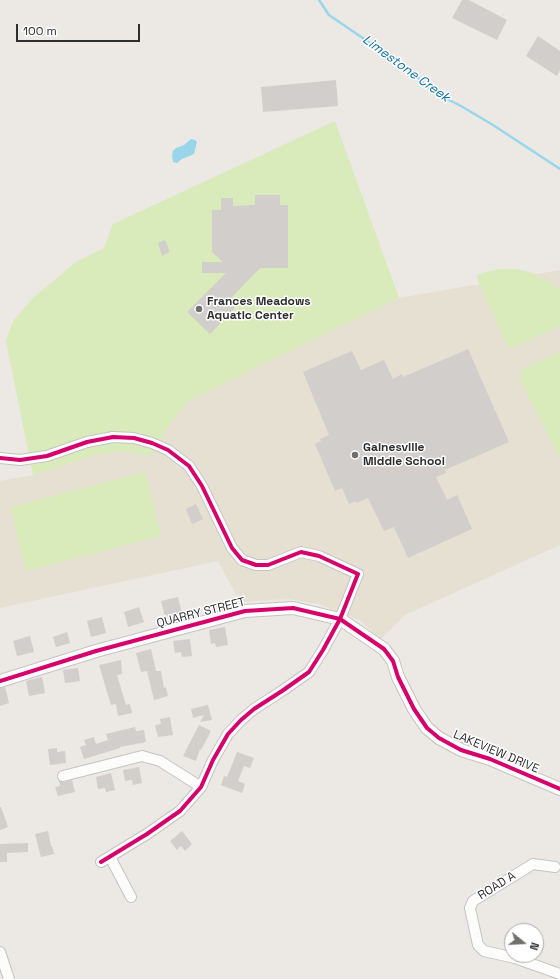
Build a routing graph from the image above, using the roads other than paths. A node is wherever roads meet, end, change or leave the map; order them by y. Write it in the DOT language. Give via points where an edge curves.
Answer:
graph roads {
  1 [pos="0,458"];
  2 [pos="340,619"];
  3 [pos="0,681"];
  4 [pos="414,709"];
  5 [pos="62,776"];
  6 [pos="201,786"];
  7 [pos="560,789"];
  8 [pos="555,867"];
  9 [pos="131,897"];
  10 [pos="0,952"];
  11 [pos="560,974"];
  12 [pos="8,979"];
  1 -- 2 [label="street" via="20,460 47,456 87,442 113,437 134,438 168,450 189,466 202,486 232,548 242,560 256,565 268,565 301,552 319,556 358,574"];
  2 -- 3 [label="street, QUARRY STREET" via="293,608 245,611 96,651"];
  2 -- 4 [label="street, QUARRY STREET" via="384,649 393,661"];
  2 -- 6 [label="street" via="309,672 254,709 228,734"];
  4 -- 7 [label="street, LAKEVIEW DRIVE" via="427,728 439,738 461,750 490,759"];
  5 -- 6 [label="street" via="142,756 160,761"];
  6 -- 9 [label="street" via="180,811 105,859"];
  8 -- 11 [label="street, ROAD A" via="533,864 473,901 470,908 478,945 484,951"];
  10 -- 12 [label="street"];
}
